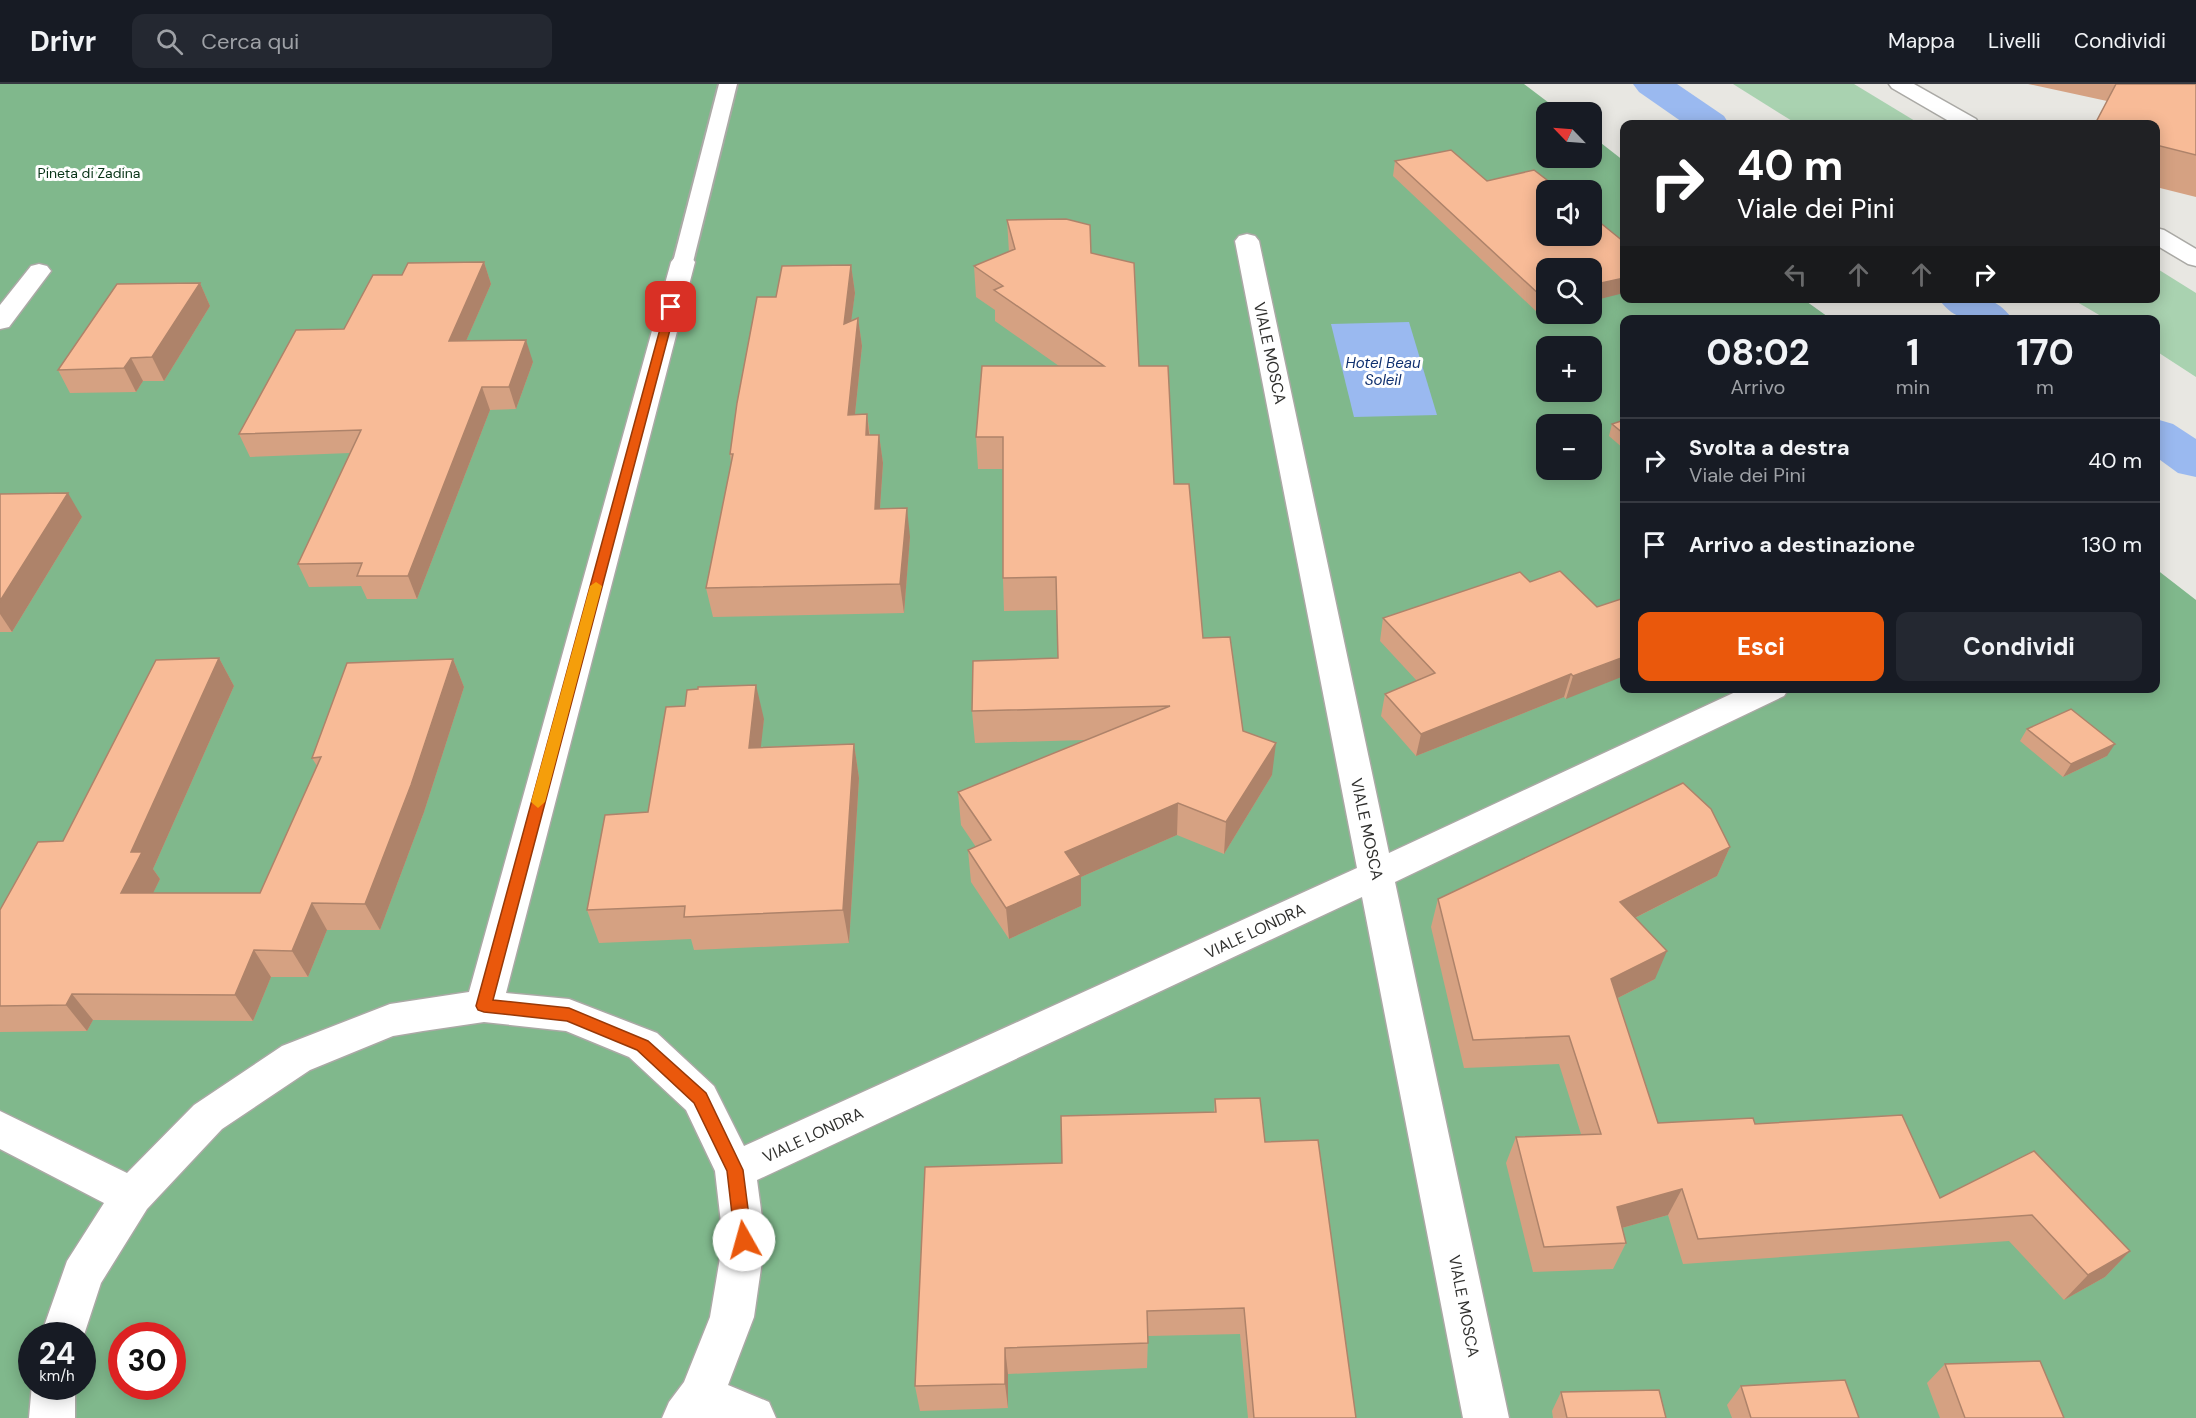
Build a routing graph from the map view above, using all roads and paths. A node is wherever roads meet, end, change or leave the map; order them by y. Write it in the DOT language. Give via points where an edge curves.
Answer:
graph roads {
  1 [pos="728,84"];
  2 [pos="1899,84"];
  3 [pos="1961,120"];
  4 [pos="2160,237"];
  5 [pos="1247,241"];
  6 [pos="2196,259"];
  7 [pos="683,262"];
  8 [pos="39,271"];
  9 [pos="0,322"];
  10 [pos="1762,693"];
  11 [pos="1376,874"];
  12 [pos="484,1006"];
  13 [pos="0,1129"];
  14 [pos="735,1170"];
  15 [pos="132,1196"];
  16 [pos="67,1322"];
  17 [pos="53,1400"];
  18 [pos="693,1408"];
  19 [pos="52,1418"];
  20 [pos="753,1418"];
  21 [pos="1486,1418"];
  1 -- 7 [label="lane"];
  2 -- 3 [label="street"];
  4 -- 6 [label="street"];
  5 -- 11 [label="street, VIALE MOSCA"];
  7 -- 12 [label="street"];
  8 -- 9 [label="street"];
  10 -- 11 [label="street, VIALE LONDRA"];
  11 -- 14 [label="street, VIALE LONDRA"];
  11 -- 21 [label="street, VIALE MOSCA"];
  12 -- 14 [label="street" via="569,1015 643,1045 700,1098"];
  12 -- 15 [label="street" via="390,1020 296,1058 208,1117"];
  13 -- 15 [label="street"];
  14 -- 18 [label="street" via="744,1240 732,1317"];
  15 -- 16 [label="street" via="82,1275"];
  17 -- 19 [label="street"];
  18 -- 20 [label="street"];
}
